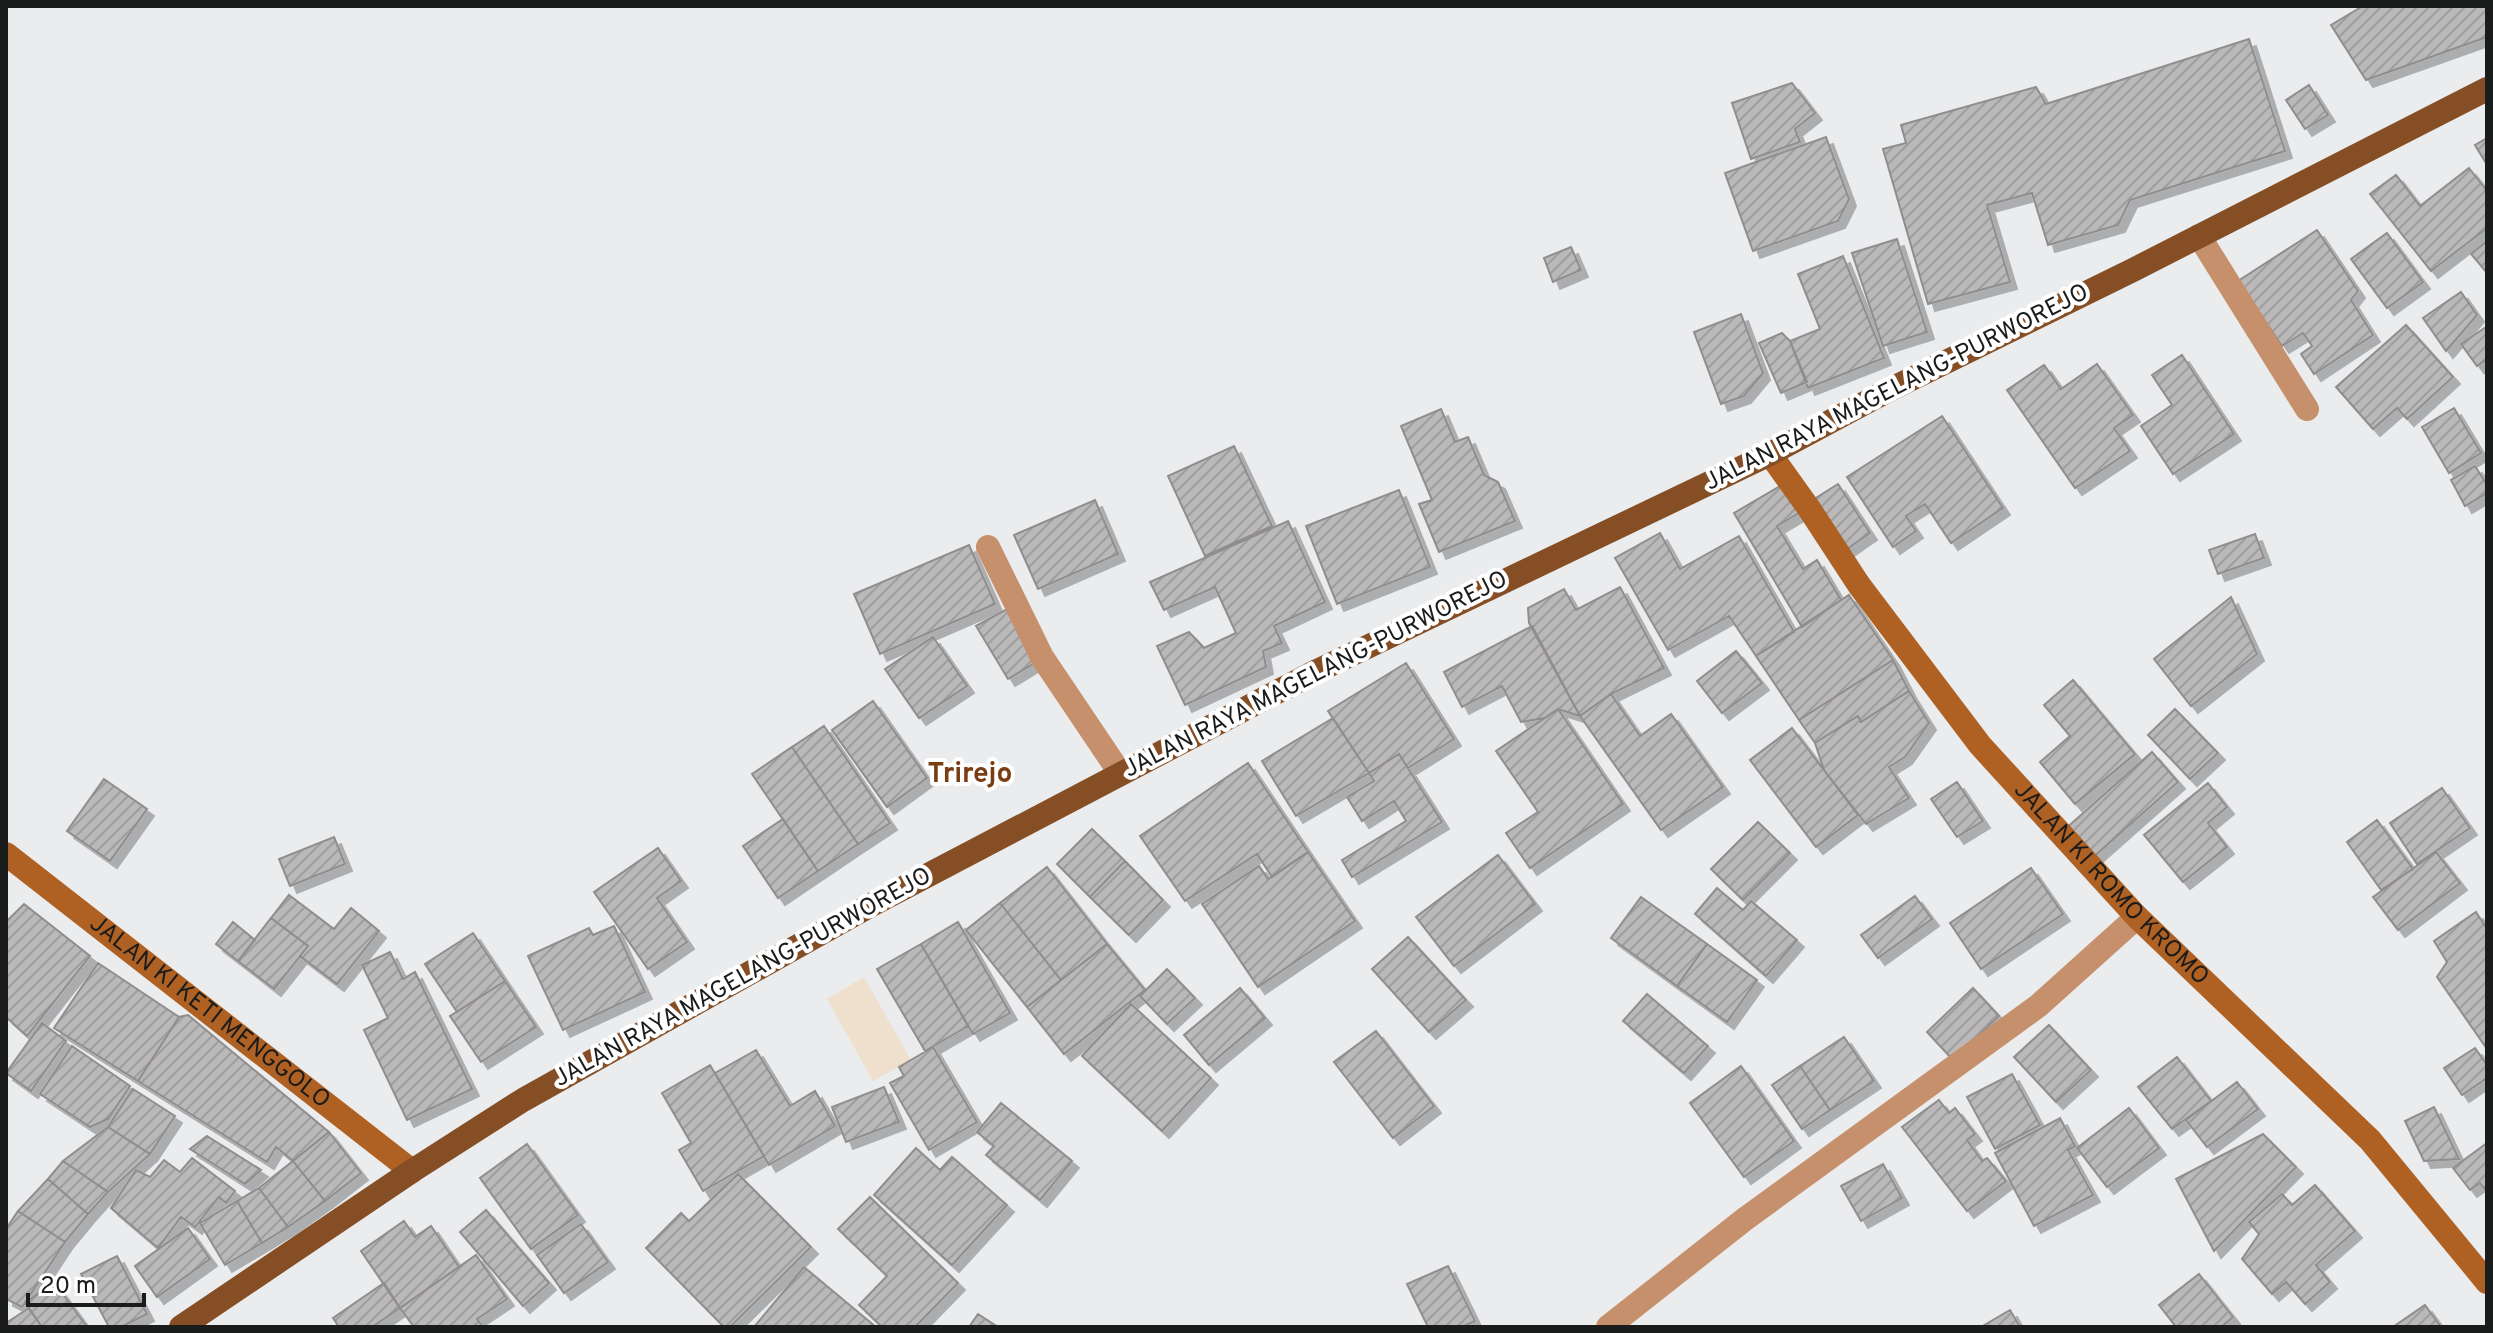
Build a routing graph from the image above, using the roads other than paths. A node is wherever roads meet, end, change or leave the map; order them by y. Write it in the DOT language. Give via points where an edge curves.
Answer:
graph roads {
  1 [pos="2487,89"];
  2 [pos="2199,236"];
  3 [pos="2307,409"];
  4 [pos="1770,454"];
  5 [pos="988,547"];
  6 [pos="1120,773"];
  7 [pos="6,854"];
  8 [pos="2137,917"];
  9 [pos="412,1171"];
  10 [pos="2487,1282"];
  11 [pos="181,1327"];
  12 [pos="1608,1327"];
  1 -- 2 [label="main road, JALAN RAYA MAGELANG-PURWOREJO"];
  2 -- 3 [label="street"];
  2 -- 4 [label="main road, JALAN RAYA MAGELANG-PURWOREJO"];
  4 -- 6 [label="main road, JALAN RAYA MAGELANG-PURWOREJO" via="1317,671"];
  4 -- 8 [label="street, JALAN KI ROMO KROMO" via="1859,585 1980,745"];
  5 -- 6 [label="street" via="1042,657"];
  6 -- 9 [label="main road, JALAN RAYA MAGELANG-PURWOREJO" via="757,967 523,1100"];
  7 -- 9 [label="street, JALAN KI KETI MENGGOLO"];
  8 -- 10 [label="street, JALAN KI ROMO KROMO" via="2370,1140"];
  8 -- 12 [label="street" via="2038,1006 1745,1219"];
  9 -- 11 [label="main road, JALAN RAYA MAGELANG-PURWOREJO"];
}
